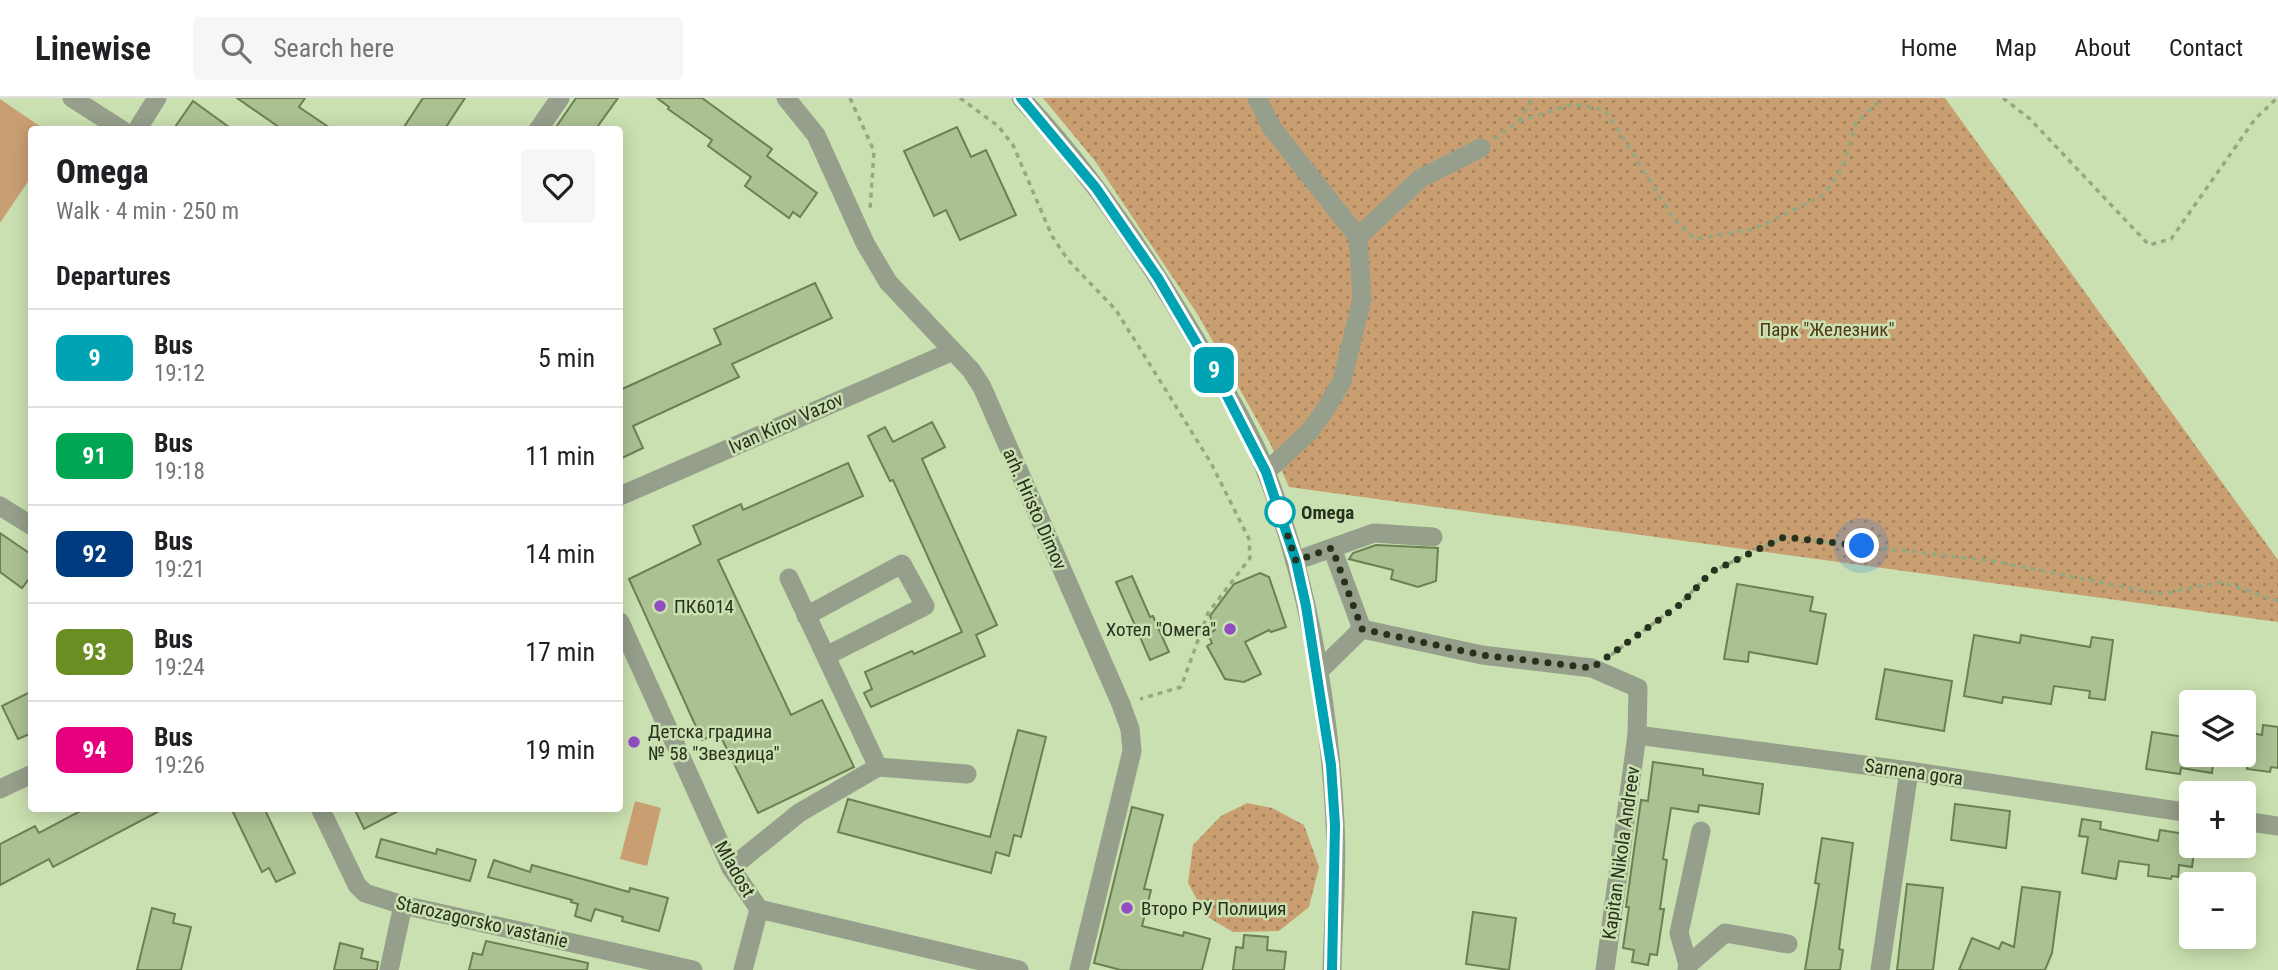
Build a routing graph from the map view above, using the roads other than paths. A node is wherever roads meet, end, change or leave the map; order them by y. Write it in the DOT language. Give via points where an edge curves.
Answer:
graph roads {
  1 [pos="72,98"];
  2 [pos="157,98"];
  3 [pos="559,98"];
  4 [pos="786,98"];
  5 [pos="1021,98"];
  6 [pos="1256,98"];
  7 [pos="116,126"];
  8 [pos="140,126"];
  9 [pos="541,126"];
  10 [pos="1481,148"];
  11 [pos="1358,237"];
  12 [pos="953,351"];
  13 [pos="1266,472"];
  14 [pos="623,495"];
  15 [pos="0,506"];
  16 [pos="28,524"];
  17 [pos="1433,537"];
  18 [pos="1332,548"];
  19 [pos="1296,561"];
  20 [pos="789,579"];
  21 [pos="806,616"];
  22 [pos="623,629"];
  23 [pos="1362,629"];
  24 [pos="826,656"];
  25 [pos="1318,671"];
  26 [pos="1637,736"];
  27 [pos="878,767"];
  28 [pos="1909,771"];
  29 [pos="967,774"];
  30 [pos="28,776"];
  31 [pos="0,789"];
  32 [pos="2179,811"];
  33 [pos="322,812"];
  34 [pos="2256,823"];
  35 [pos="2278,826"];
  36 [pos="1701,831"];
  37 [pos="731,868"];
  38 [pos="403,905"];
  39 [pos="759,909"];
  40 [pos="1788,944"];
  41 [pos="1687,968"];
  42 [pos="390,970"];
  43 [pos="693,970"];
  44 [pos="743,970"];
  45 [pos="1019,970"];
  46 [pos="1079,970"];
  47 [pos="1332,970"];
  48 [pos="1605,970"];
  49 [pos="1880,970"];
  1 -- 7 [label="street"];
  2 -- 8 [label="street"];
  3 -- 9 [label="street"];
  4 -- 12 [label="street, arh. Hristo Dimov" via="816,135 865,243 888,282"];
  5 -- 13 [label="street" via="1096,188 1158,278"];
  6 -- 11 [label="street" via="1272,128"];
  10 -- 11 [label="street" via="1421,178"];
  11 -- 13 [label="street" via="1362,299 1342,381 1310,430"];
  12 -- 14 [label="street, Ivan Kirov Vazov"];
  12 -- 46 [label="street, arh. Hristo Dimov" via="982,387 1130,729 1132,751"];
  13 -- 19 [label="street"];
  15 -- 16 [label="street"];
  17 -- 18 [label="street" via="1374,534"];
  18 -- 19 [label="street"];
  18 -- 23 [label="street"];
  19 -- 25 [label="street"];
  20 -- 21 [label="street"];
  21 -- 24 [label="street"];
  21 -- 24 [label="street" via="902,564 925,606"];
  22 -- 37 [label="street, Mladost"];
  23 -- 25 [label="street"];
  23 -- 26 [label="street, Kapitan Nikola Andreev" via="1482,655 1592,668 1638,688"];
  24 -- 27 [label="street"];
  25 -- 47 [label="street" via="1335,825"];
  26 -- 28 [label="street, Sarnena gora"];
  26 -- 48 [label="street, Kapitan Nikola Andreev"];
  27 -- 29 [label="street"];
  27 -- 37 [label="street" via="799,813"];
  28 -- 32 [label="street, Sarnena gora"];
  28 -- 49 [label="street"];
  30 -- 31 [label="street"];
  33 -- 38 [label="street, Starozagorsko vastanie" via="357,885 365,893"];
  34 -- 35 [label="street"];
  36 -- 41 [label="street" via="1679,933"];
  37 -- 39 [label="street, Mladost"];
  38 -- 42 [label="street"];
  38 -- 43 [label="street, Starozagorsko vastanie"];
  39 -- 44 [label="street"];
  39 -- 45 [label="street, Mladost"];
  40 -- 41 [label="street" via="1725,933"];
}
